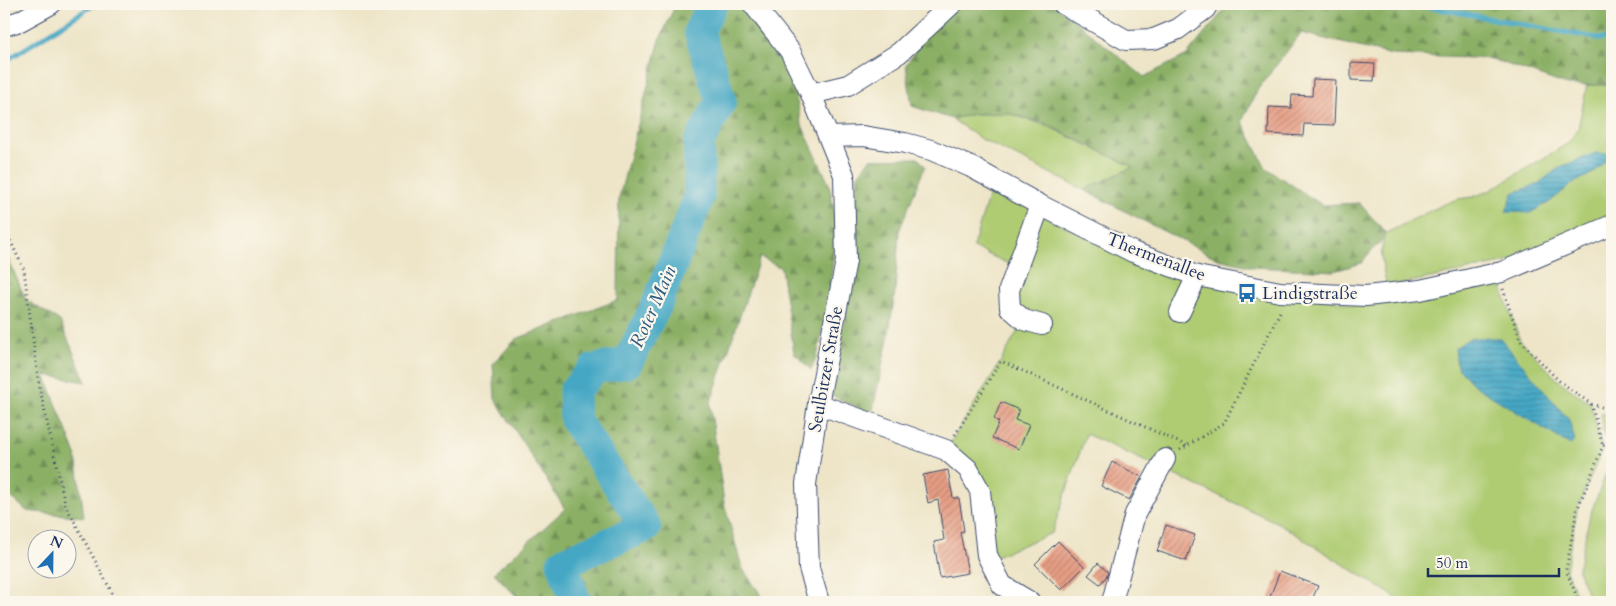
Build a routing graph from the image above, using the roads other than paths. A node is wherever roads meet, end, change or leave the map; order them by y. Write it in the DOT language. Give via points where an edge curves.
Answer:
graph roads {
  1 [pos="51,4"];
  2 [pos="753,4"];
  3 [pos="952,4"];
  4 [pos="1063,4"];
  5 [pos="1208,4"];
  6 [pos="12,24"];
  7 [pos="811,94"];
  8 [pos="829,137"];
  9 [pos="1040,205"];
  10 [pos="1612,225"];
  11 [pos="1197,276"];
  12 [pos="1180,312"];
  13 [pos="1042,325"];
  14 [pos="818,404"];
  15 [pos="1165,459"];
  16 [pos="820,602"];
  17 [pos="1030,602"];
  18 [pos="1112,602"];
  1 -- 6 [label="street"];
  2 -- 7 [label="street, Seulbitzer Straße" via="790,51"];
  3 -- 7 [label="street" via="899,53 848,85"];
  4 -- 5 [label="street" via="1126,40 1135,40 1154,39 1178,29"];
  7 -- 8 [label="street, Seulbitzer Straße"];
  8 -- 9 [label="street, Thermenallee" via="863,136 931,150 971,167"];
  8 -- 14 [label="street, Seulbitzer Straße" via="844,175 846,261"];
  9 -- 11 [label="street, Thermenallee" via="1133,252"];
  9 -- 13 [label="street" via="1009,290 1010,308 1024,320"];
  10 -- 11 [label="street, Thermenallee" via="1502,272 1420,290 1366,296 1280,292"];
  11 -- 12 [label="street"];
  14 -- 16 [label="street, Seulbitzer Straße" via="806,484 809,568"];
  14 -- 17 [label="street" via="946,450 968,469 980,491 987,555 1002,585"];
  15 -- 18 [label="street" via="1135,514"];
}
